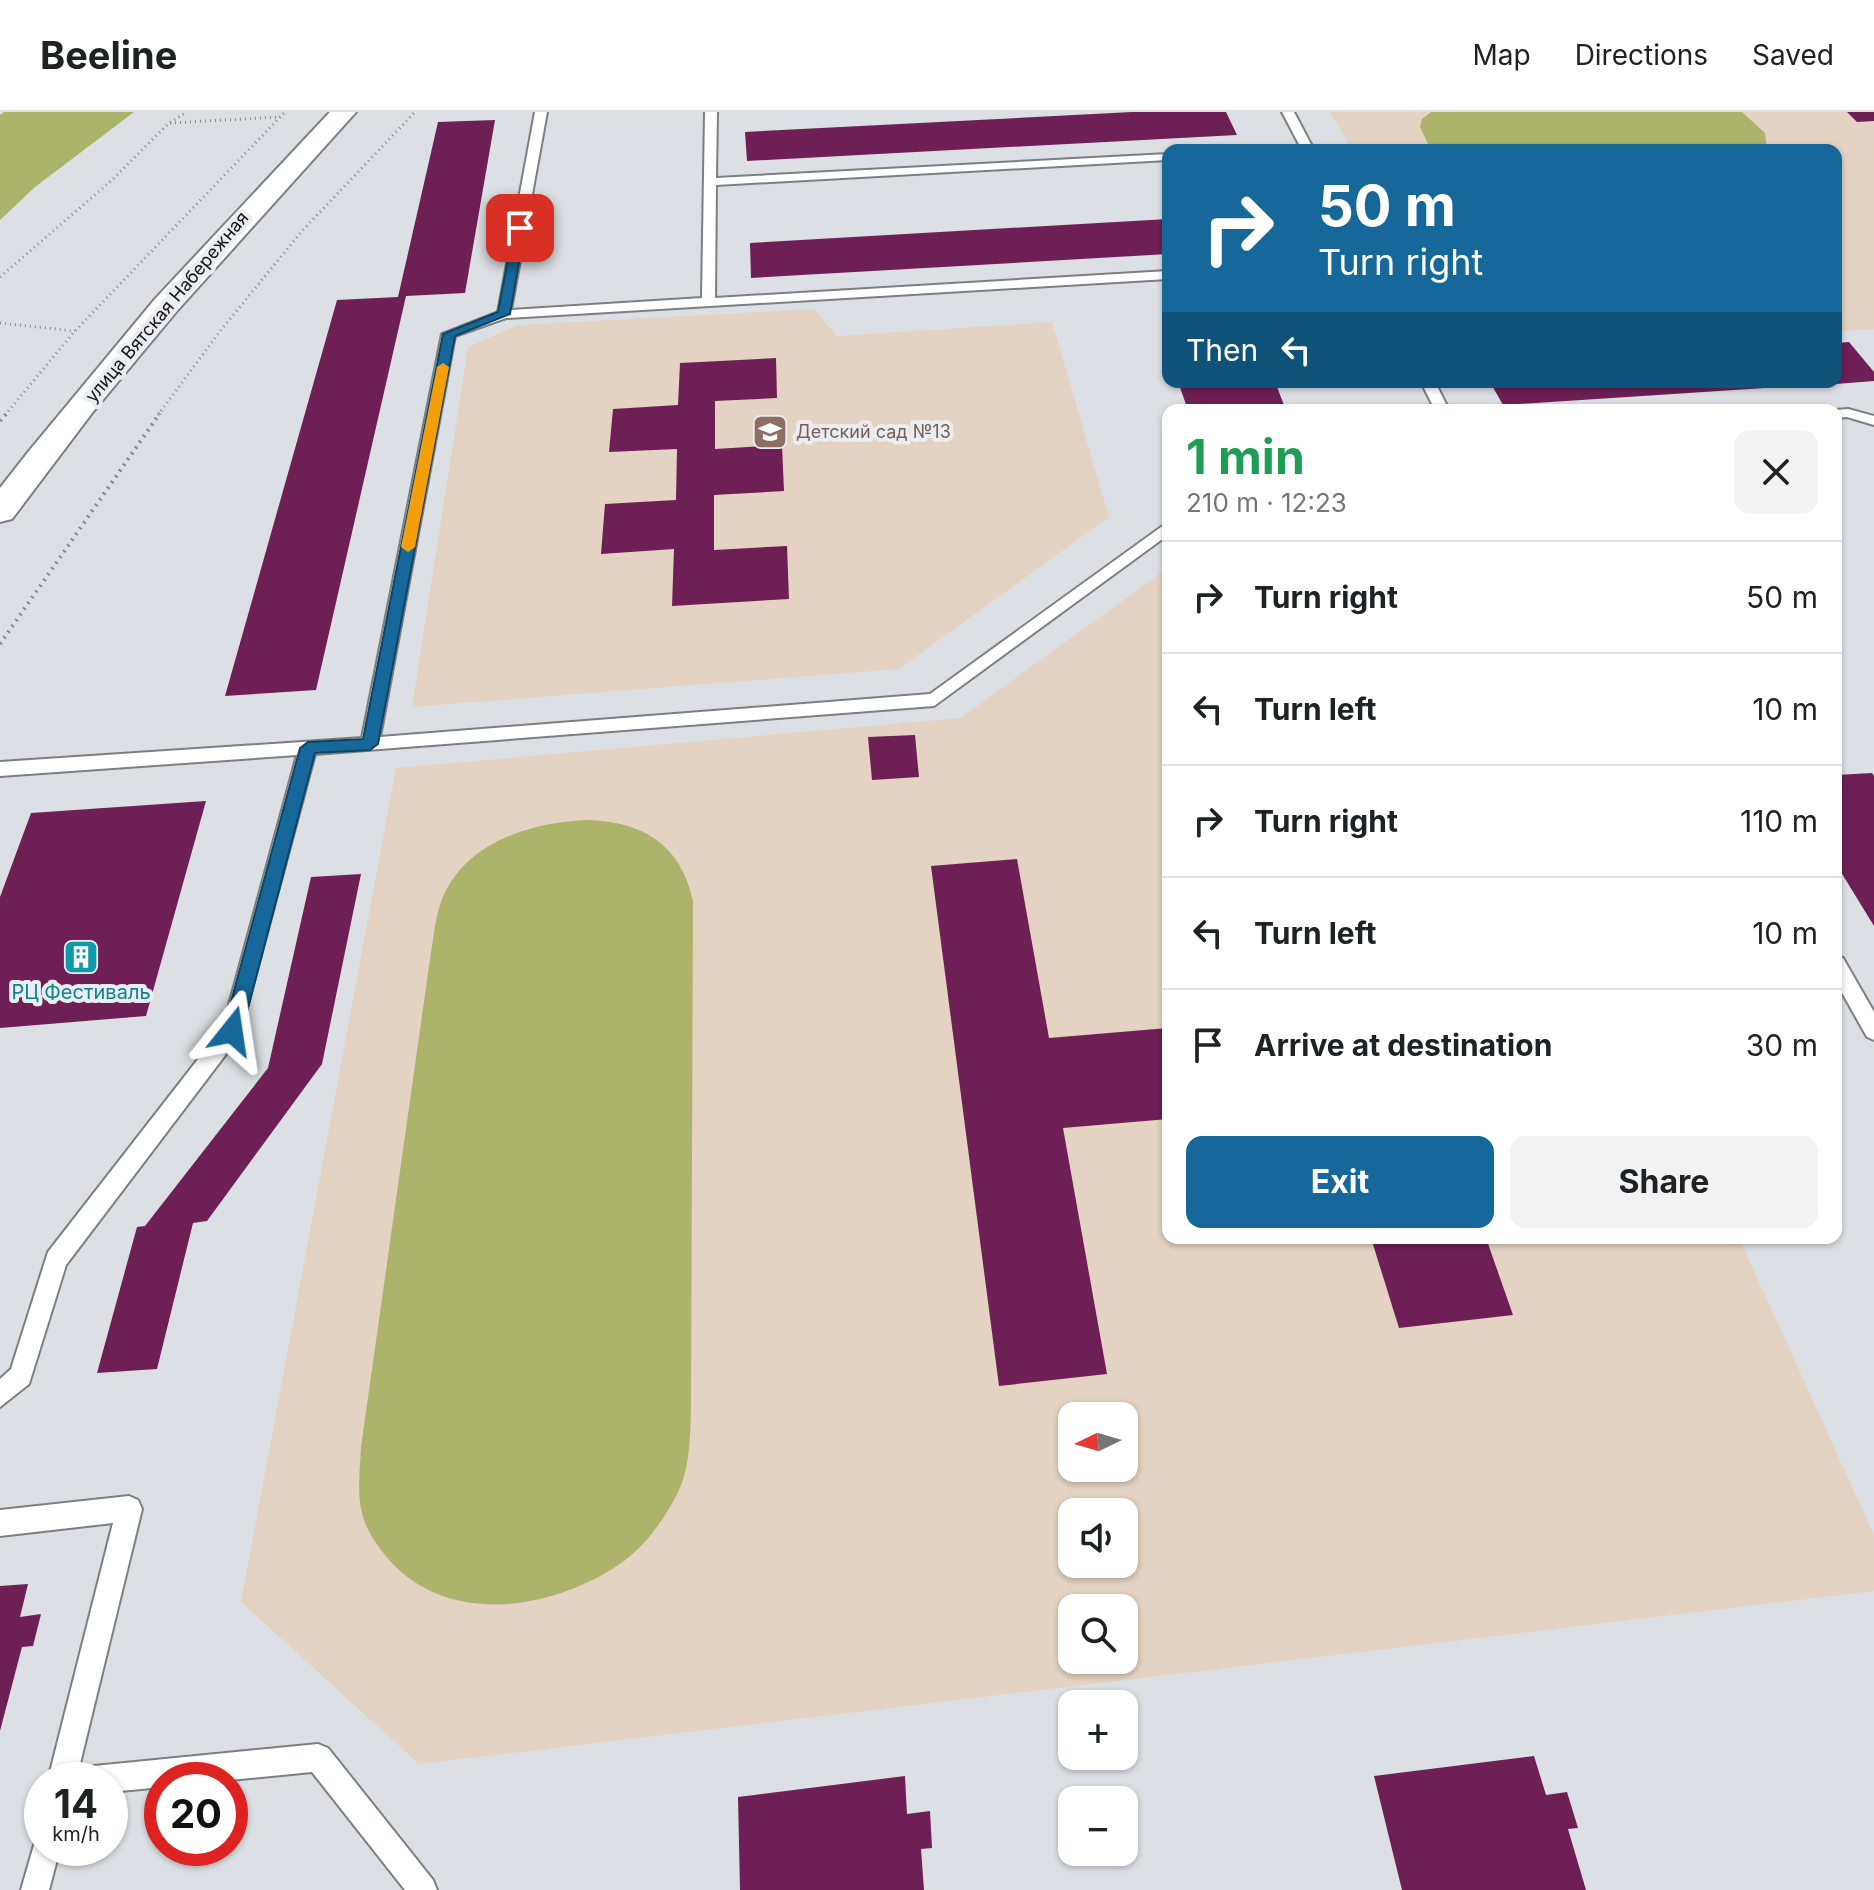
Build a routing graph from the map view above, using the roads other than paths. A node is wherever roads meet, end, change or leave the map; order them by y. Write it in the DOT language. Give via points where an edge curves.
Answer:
graph roads {
  1 [pos="344,112"];
  2 [pos="541,112"];
  3 [pos="711,112"];
  4 [pos="1288,112"];
  5 [pos="1305,144"];
  6 [pos="1162,157"];
  7 [pos="710,182"];
  8 [pos="1162,275"];
  9 [pos="708,301"];
  10 [pos="504,314"];
  11 [pos="1842,414"];
  12 [pos="1874,421"];
  13 [pos="0,511"];
  14 [pos="1162,531"];
  15 [pos="370,744"];
  16 [pos="308,748"];
  17 [pos="0,769"];
  18 [pos="1842,975"];
  19 [pos="1874,1031"];
  20 [pos="0,1395"];
  21 [pos="0,1523"];
  22 [pos="66,1762"];
  23 [pos="128,1777"];
  24 [pos="41,1866"];
  25 [pos="35,1890"];
  26 [pos="423,1890"];
  1 -- 13 [label="street, улица Вятская Набережная" via="242,217 151,322"];
  2 -- 10 [label="lane"];
  3 -- 7 [label="lane"];
  4 -- 5 [label="lane"];
  6 -- 7 [label="lane"];
  7 -- 9 [label="lane"];
  8 -- 9 [label="lane"];
  9 -- 10 [label="lane"];
  10 -- 15 [label="lane" via="449,334"];
  11 -- 12 [label="lane"];
  14 -- 15 [label="lane" via="934,700"];
  15 -- 16 [label="lane"];
  16 -- 17 [label="lane"];
  16 -- 20 [label="lane" via="232,1031 56,1260 21,1376"];
  18 -- 19 [label="lane"];
  21 -- 22 [label="lane" via="129,1509"];
  23 -- 26 [label="lane" via="318,1758"];
  24 -- 25 [label="lane"];
}
